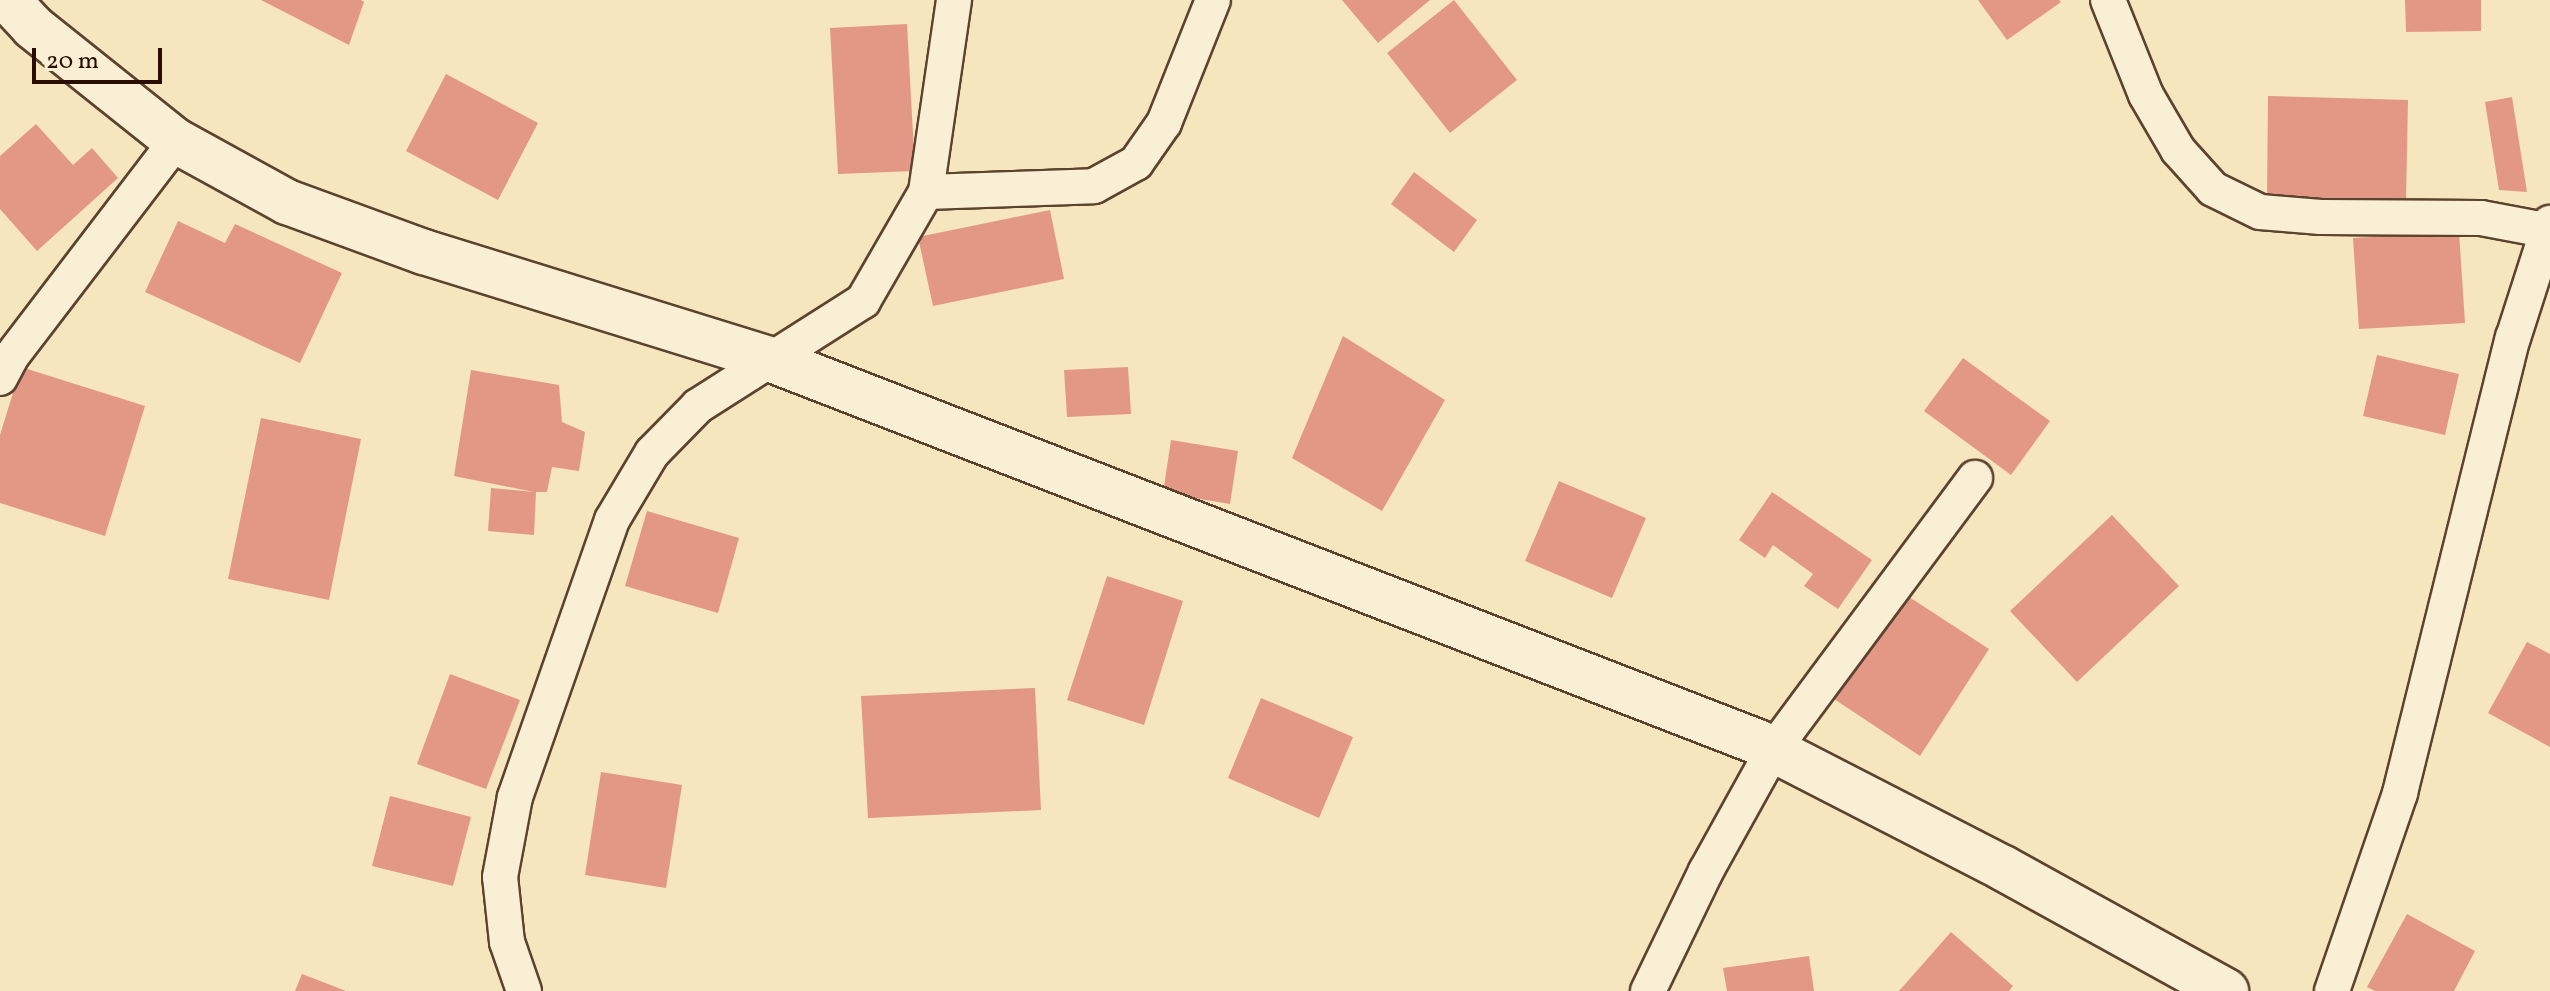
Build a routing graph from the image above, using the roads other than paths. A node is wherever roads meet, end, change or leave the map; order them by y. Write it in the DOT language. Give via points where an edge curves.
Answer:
graph roads {
  1 [pos="8,0"];
  2 [pos="954,0"];
  3 [pos="1213,0"];
  4 [pos="2108,0"];
  5 [pos="176,141"];
  6 [pos="926,192"];
  7 [pos="2548,226"];
  8 [pos="772,360"];
  9 [pos="0,378"];
  10 [pos="1975,478"];
  11 [pos="1773,750"];
  12 [pos="524,991"];
  13 [pos="1648,991"];
  14 [pos="2226,991"];
  15 [pos="2332,991"];
  1 -- 5 [label="street" via="33,27"];
  2 -- 6 [label="street"];
  3 -- 6 [label="street" via="1164,123 1136,163 1094,186"];
  4 -- 7 [label="street" via="2146,95 2178,150 2213,189 2260,212 2481,218"];
  5 -- 8 [label="street" via="287,202 424,252"];
  5 -- 9 [label="street"];
  6 -- 8 [label="street" via="863,301"];
  7 -- 15 [label="street" via="2505,366 2400,793"];
  8 -- 11 [label="street"];
  8 -- 12 [label="street" via="698,406 652,453 612,520 515,797 502,863 507,942"];
  10 -- 11 [label="street"];
  11 -- 13 [label="street"];
  11 -- 14 [label="street"];
}
